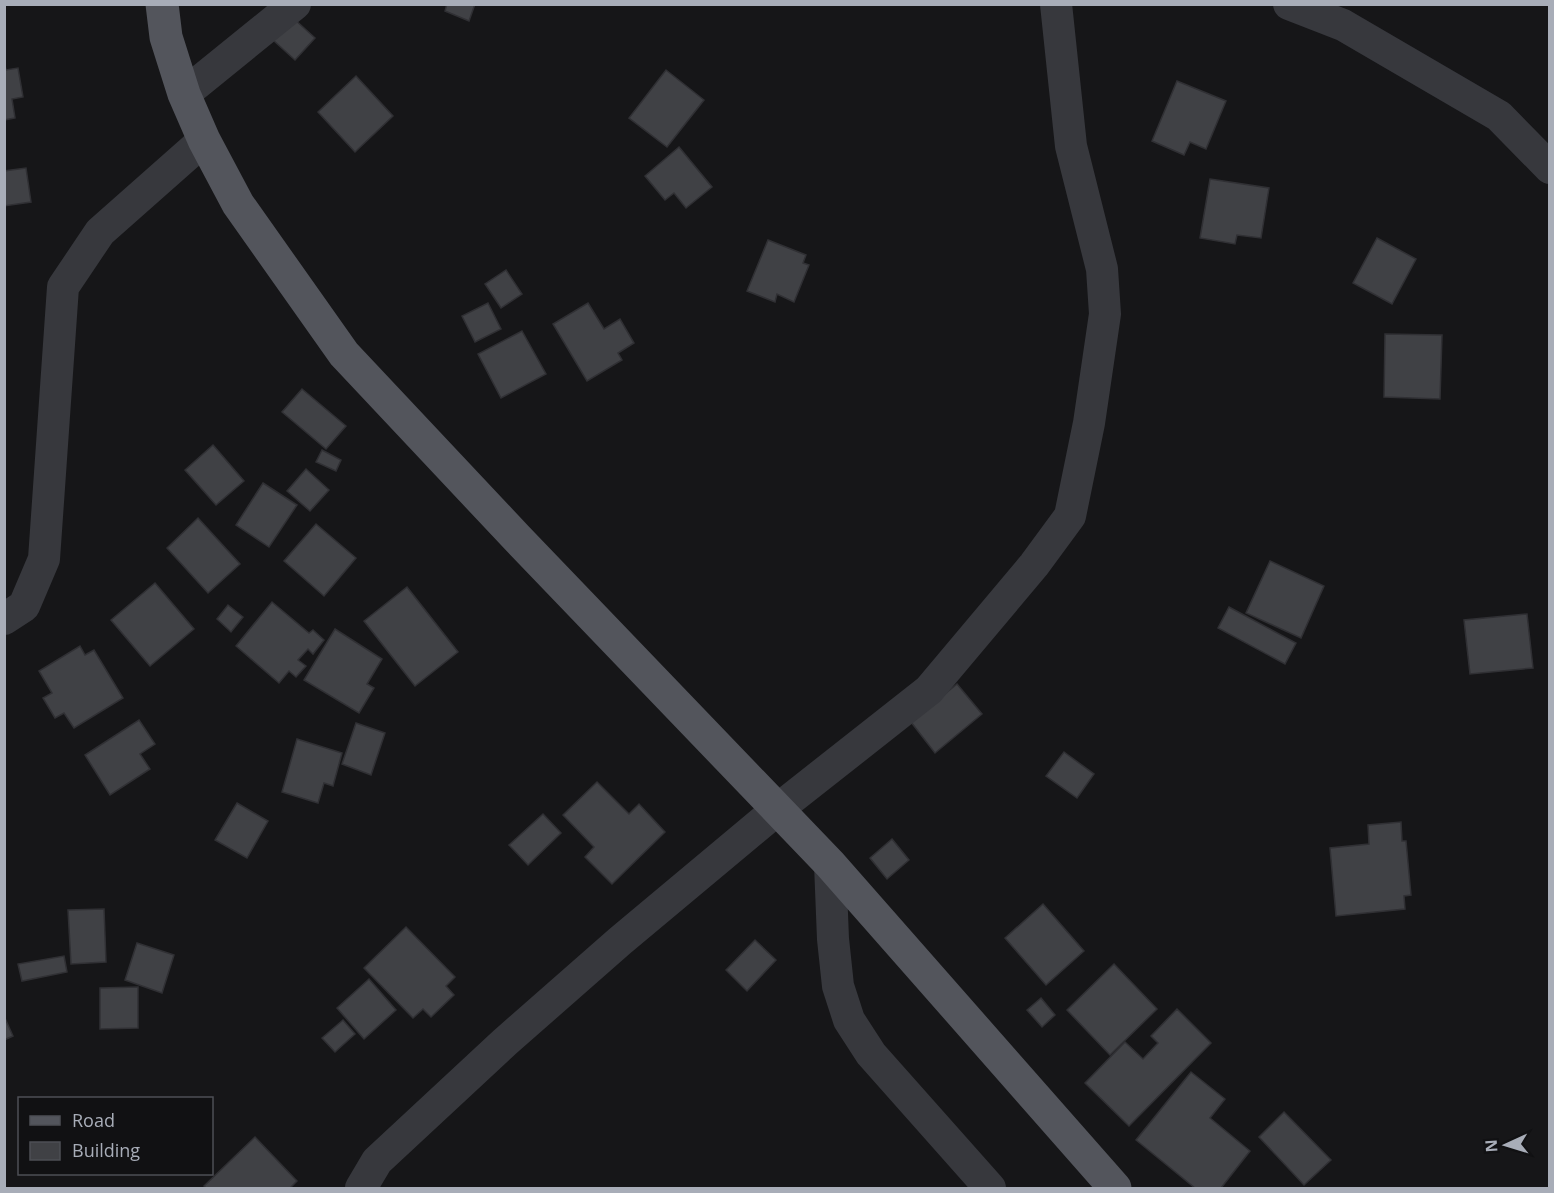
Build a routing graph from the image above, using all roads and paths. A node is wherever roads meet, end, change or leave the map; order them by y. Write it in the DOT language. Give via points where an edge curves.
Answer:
graph roads {
  1 [pos="162,4"];
  2 [pos="295,4"];
  3 [pos="1056,4"];
  4 [pos="1289,4"];
  5 [pos="183,94"];
  6 [pos="204,140"];
  7 [pos="1550,168"];
  8 [pos="4,619"];
  9 [pos="777,809"];
  10 [pos="830,864"];
  11 [pos="362,1188"];
  12 [pos="990,1188"];
  13 [pos="1115,1188"];
  1 -- 5 [label="main road" via="166,36"];
  2 -- 5 [label="street"];
  3 -- 9 [label="street" via="1071,146 1102,269 1105,314 1070,516 929,690"];
  4 -- 7 [label="street" via="1342,25 1499,116"];
  5 -- 6 [label="main road"];
  6 -- 8 [label="street" via="100,232 63,287 44,559 24,606"];
  6 -- 9 [label="main road" via="238,204 344,354"];
  9 -- 10 [label="main road"];
  9 -- 11 [label="street" via="505,1042 377,1161"];
  10 -- 12 [label="street" via="838,986 849,1020 871,1054"];
  10 -- 13 [label="main road"];
}
